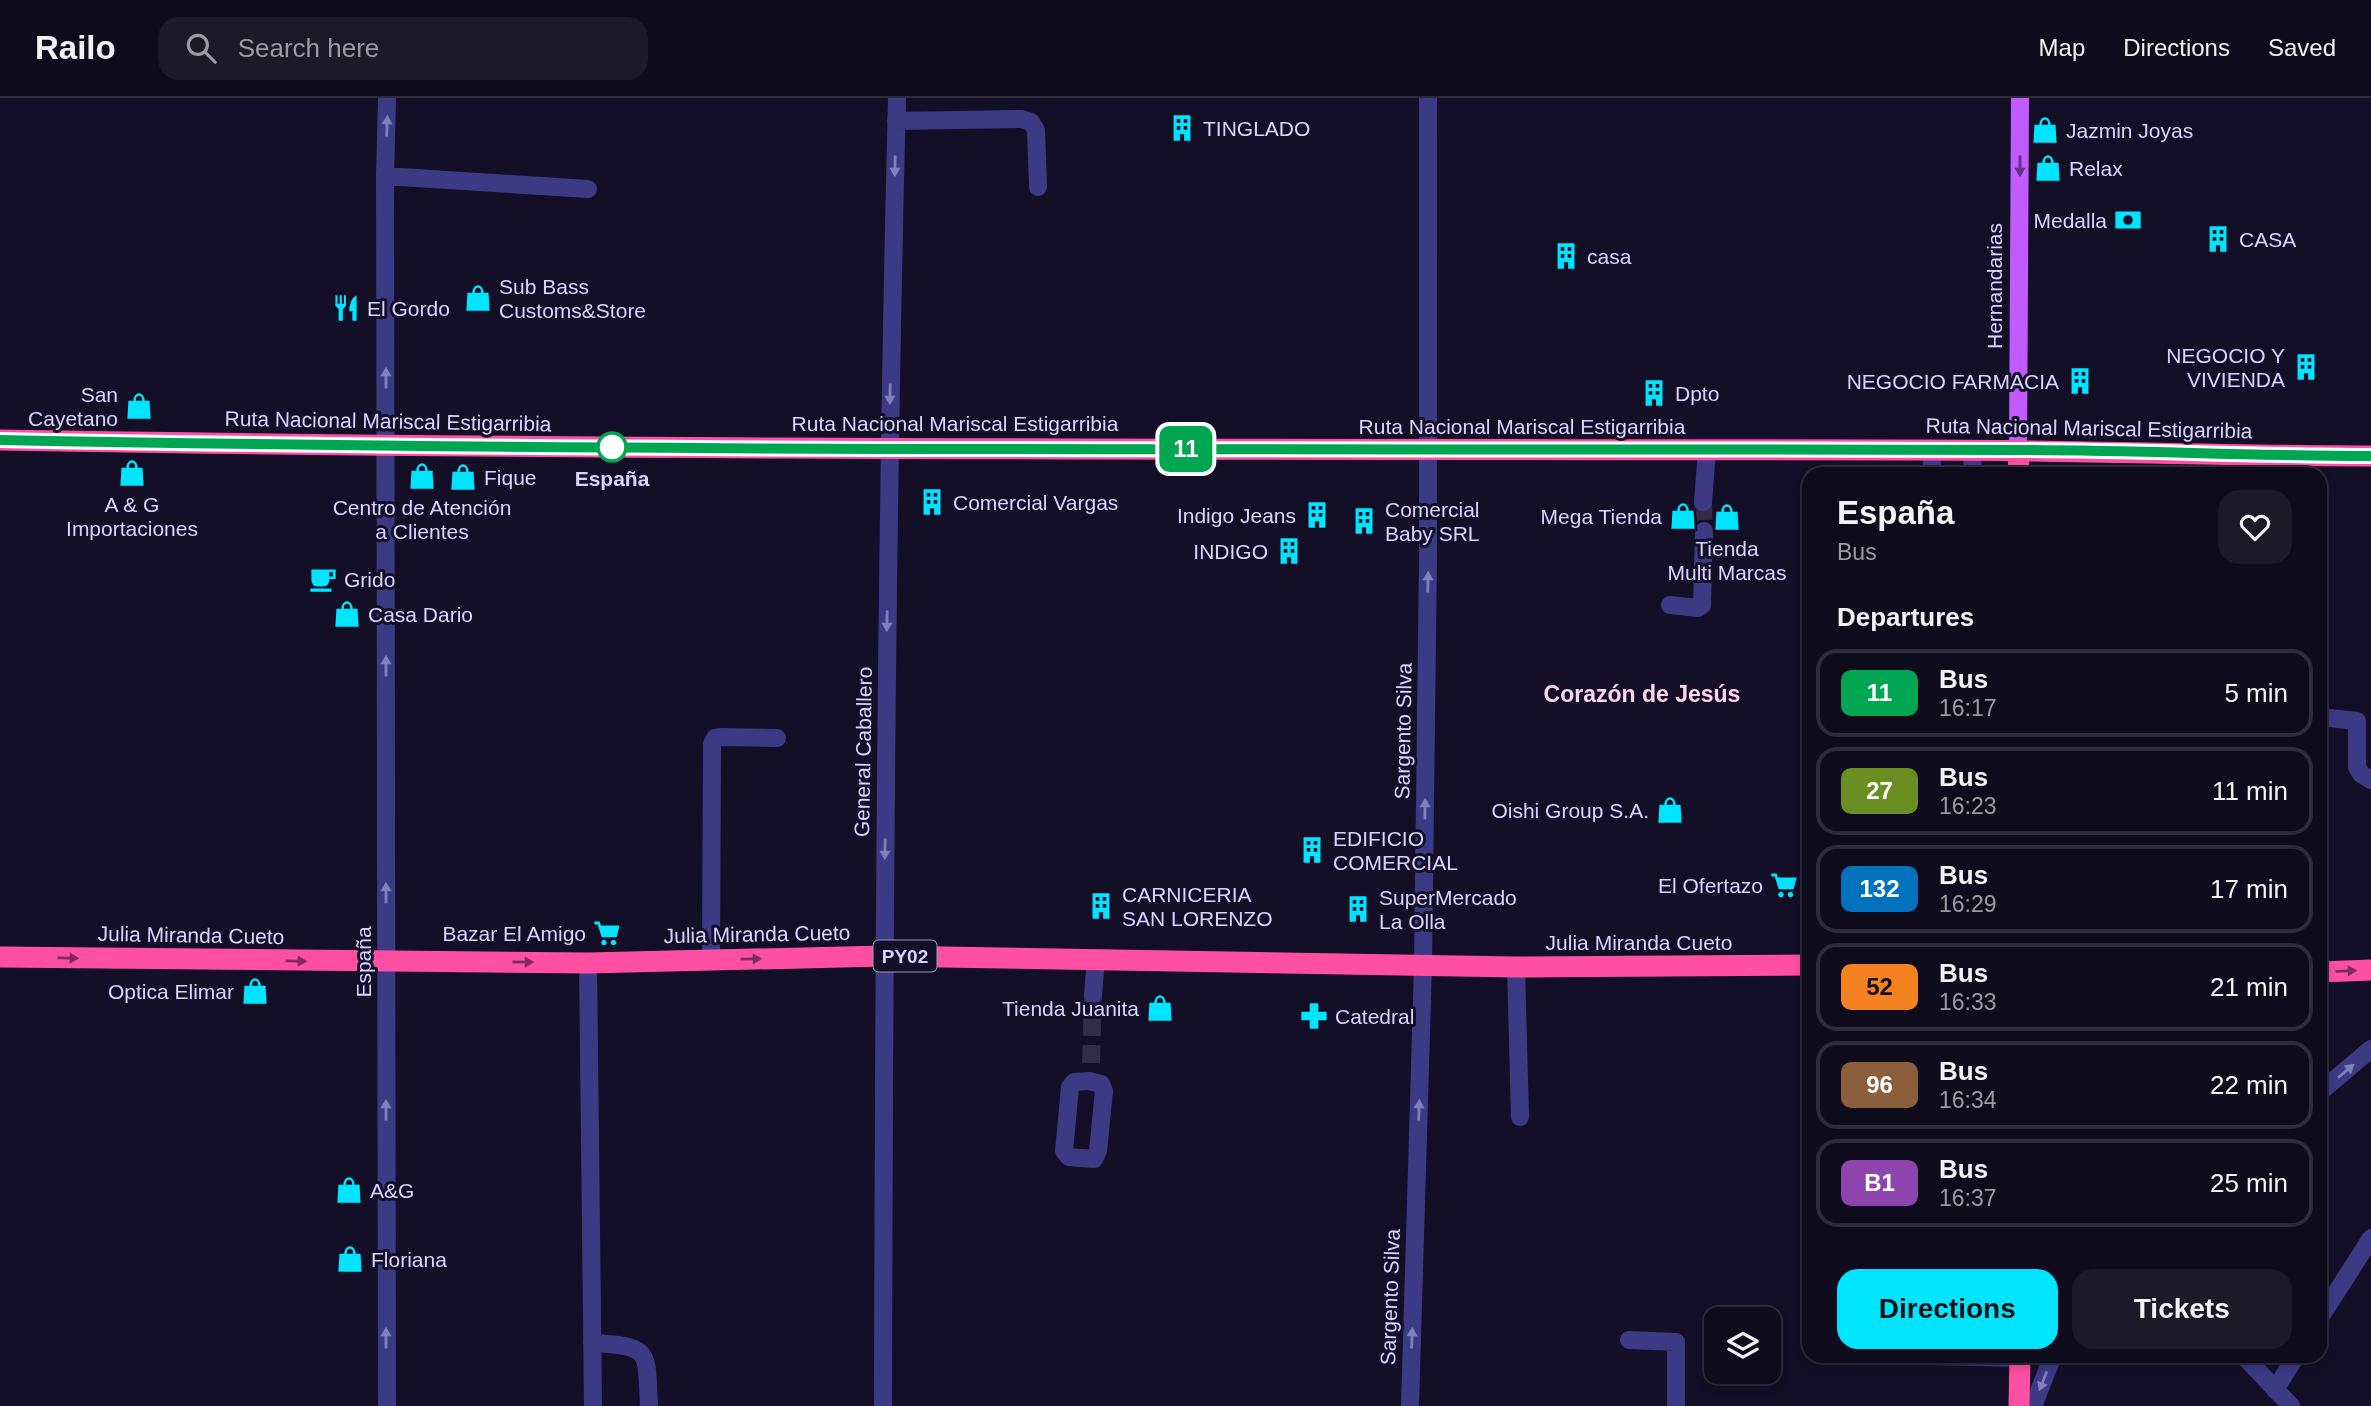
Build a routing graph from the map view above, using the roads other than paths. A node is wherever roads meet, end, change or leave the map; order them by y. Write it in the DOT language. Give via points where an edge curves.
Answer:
graph roads {
  1 [pos="387,98"];
  2 [pos="897,98"];
  3 [pos="1428,98"];
  4 [pos="2020,98"];
  5 [pos="896,121"];
  6 [pos="385,176"];
  7 [pos="1038,187"];
  8 [pos="589,189"];
  9 [pos="0,440"];
  10 [pos="386,446"];
  11 [pos="889,447"];
  12 [pos="1707,450"];
  13 [pos="1932,450"];
  14 [pos="1972,450"];
  15 [pos="2018,450"];
  16 [pos="1428,451"];
  17 [pos="2371,456"];
  18 [pos="2277,465"];
  19 [pos="1931,467"];
  20 [pos="1973,467"];
  21 [pos="2019,467"];
  22 [pos="1703,502"];
  23 [pos="1704,531"];
  24 [pos="1670,605"];
  25 [pos="2327,718"];
  26 [pos="2364,721"];
  27 [pos="777,738"];
  28 [pos="2371,780"];
  29 [pos="884,956"];
  30 [pos="0,957"];
  31 [pos="711,960"];
  32 [pos="1096,960"];
  33 [pos="385,961"];
  34 [pos="588,963"];
  35 [pos="1423,965"];
  36 [pos="1802,965"];
  37 [pos="1516,967"];
  38 [pos="2371,970"];
  39 [pos="2327,972"];
  40 [pos="1093,995"];
  41 [pos="2371,1049"];
  42 [pos="2327,1086"];
  43 [pos="1520,1117"];
  44 [pos="2371,1238"];
  45 [pos="2327,1307"];
  46 [pos="1629,1340"];
  47 [pos="592,1343"];
  48 [pos="2020,1363"];
  49 [pos="2050,1363"];
  50 [pos="2250,1363"];
  51 [pos="2292,1363"];
  52 [pos="2275,1390"];
  53 [pos="387,1406"];
  54 [pos="593,1406"];
  55 [pos="649,1406"];
  56 [pos="883,1406"];
  57 [pos="1410,1406"];
  58 [pos="1676,1406"];
  59 [pos="2019,1406"];
  60 [pos="2033,1406"];
  61 [pos="2291,1406"];
  6 -- 1 [label="street, España, one-way"];
  2 -- 5 [label="street, General Caballero"];
  3 -- 16 [label="street, Sargento Silva"];
  4 -- 15 [label="main road, Hernandarias, one-way"];
  5 -- 7 [label="street" via="1022,118 1031,122 1036,130"];
  5 -- 11 [label="street, General Caballero, one-way"];
  6 -- 8 [label="street"];
  10 -- 6 [label="street, España, one-way"];
  9 -- 10 [label="highway, Ruta Nacional Mariscal Estigarribia"];
  10 -- 11 [label="highway, Ruta Nacional Mariscal Estigarribia"];
  33 -- 10 [label="street, España, one-way"];
  11 -- 16 [label="highway, Ruta Nacional Mariscal Estigarribia"];
  11 -- 29 [label="street, General Caballero, one-way"];
  12 -- 13 [label="highway, Ruta Nacional Mariscal Estigarribia"];
  12 -- 16 [label="highway, Ruta Nacional Mariscal Estigarribia"];
  12 -- 22 [label="street"];
  13 -- 14 [label="highway, Ruta Nacional Mariscal Estigarribia"];
  13 -- 19 [label="street"];
  14 -- 15 [label="highway, Ruta Nacional Mariscal Estigarribia"];
  14 -- 20 [label="street"];
  15 -- 18 [label="highway, Ruta Nacional Mariscal Estigarribia"];
  15 -- 21 [label="highway, Hernandarias"];
  35 -- 16 [label="street, Sargento Silva, one-way"];
  17 -- 18 [label="highway, Ruta Nacional Mariscal Estigarribia"];
  23 -- 24 [label="street" via="1702,605"];
  25 -- 26 [label="street"];
  26 -- 28 [label="street" via="2357,767"];
  27 -- 31 [label="street" via="722,737 712,744"];
  31 -- 29 [label="highway, Julia Miranda Cueto / PY02, one-way"];
  29 -- 32 [label="highway, Julia Miranda Cueto / PY02"];
  29 -- 56 [label="street, General Caballero"];
  30 -- 33 [label="highway, Julia Miranda Cueto / PY02, one-way"];
  31 -- 34 [label="highway, Julia Miranda Cueto / PY02"];
  32 -- 35 [label="highway, Julia Miranda Cueto / PY02"];
  32 -- 40 [label="street"];
  33 -- 34 [label="highway, Julia Miranda Cueto / PY02, one-way"];
  53 -- 33 [label="street, España, one-way"];
  34 -- 47 [label="street"];
  35 -- 37 [label="highway, Julia Miranda Cueto / PY02"];
  57 -- 35 [label="street, Sargento Silva, one-way"];
  36 -- 37 [label="highway, Julia Miranda Cueto / PY02"];
  37 -- 43 [label="street"];
  39 -- 38 [label="highway, one-way"];
  42 -- 41 [label="street, one-way"];
  44 -- 45 [label="street"];
  46 -- 58 [label="street" via="1676,1342"];
  47 -- 54 [label="street"];
  47 -- 55 [label="street" via="626,1345 641,1352"];
  48 -- 59 [label="highway"];
  49 -- 60 [label="street, one-way"];
  50 -- 52 [label="street"];
  51 -- 52 [label="street"];
  52 -- 61 [label="street"];
}
